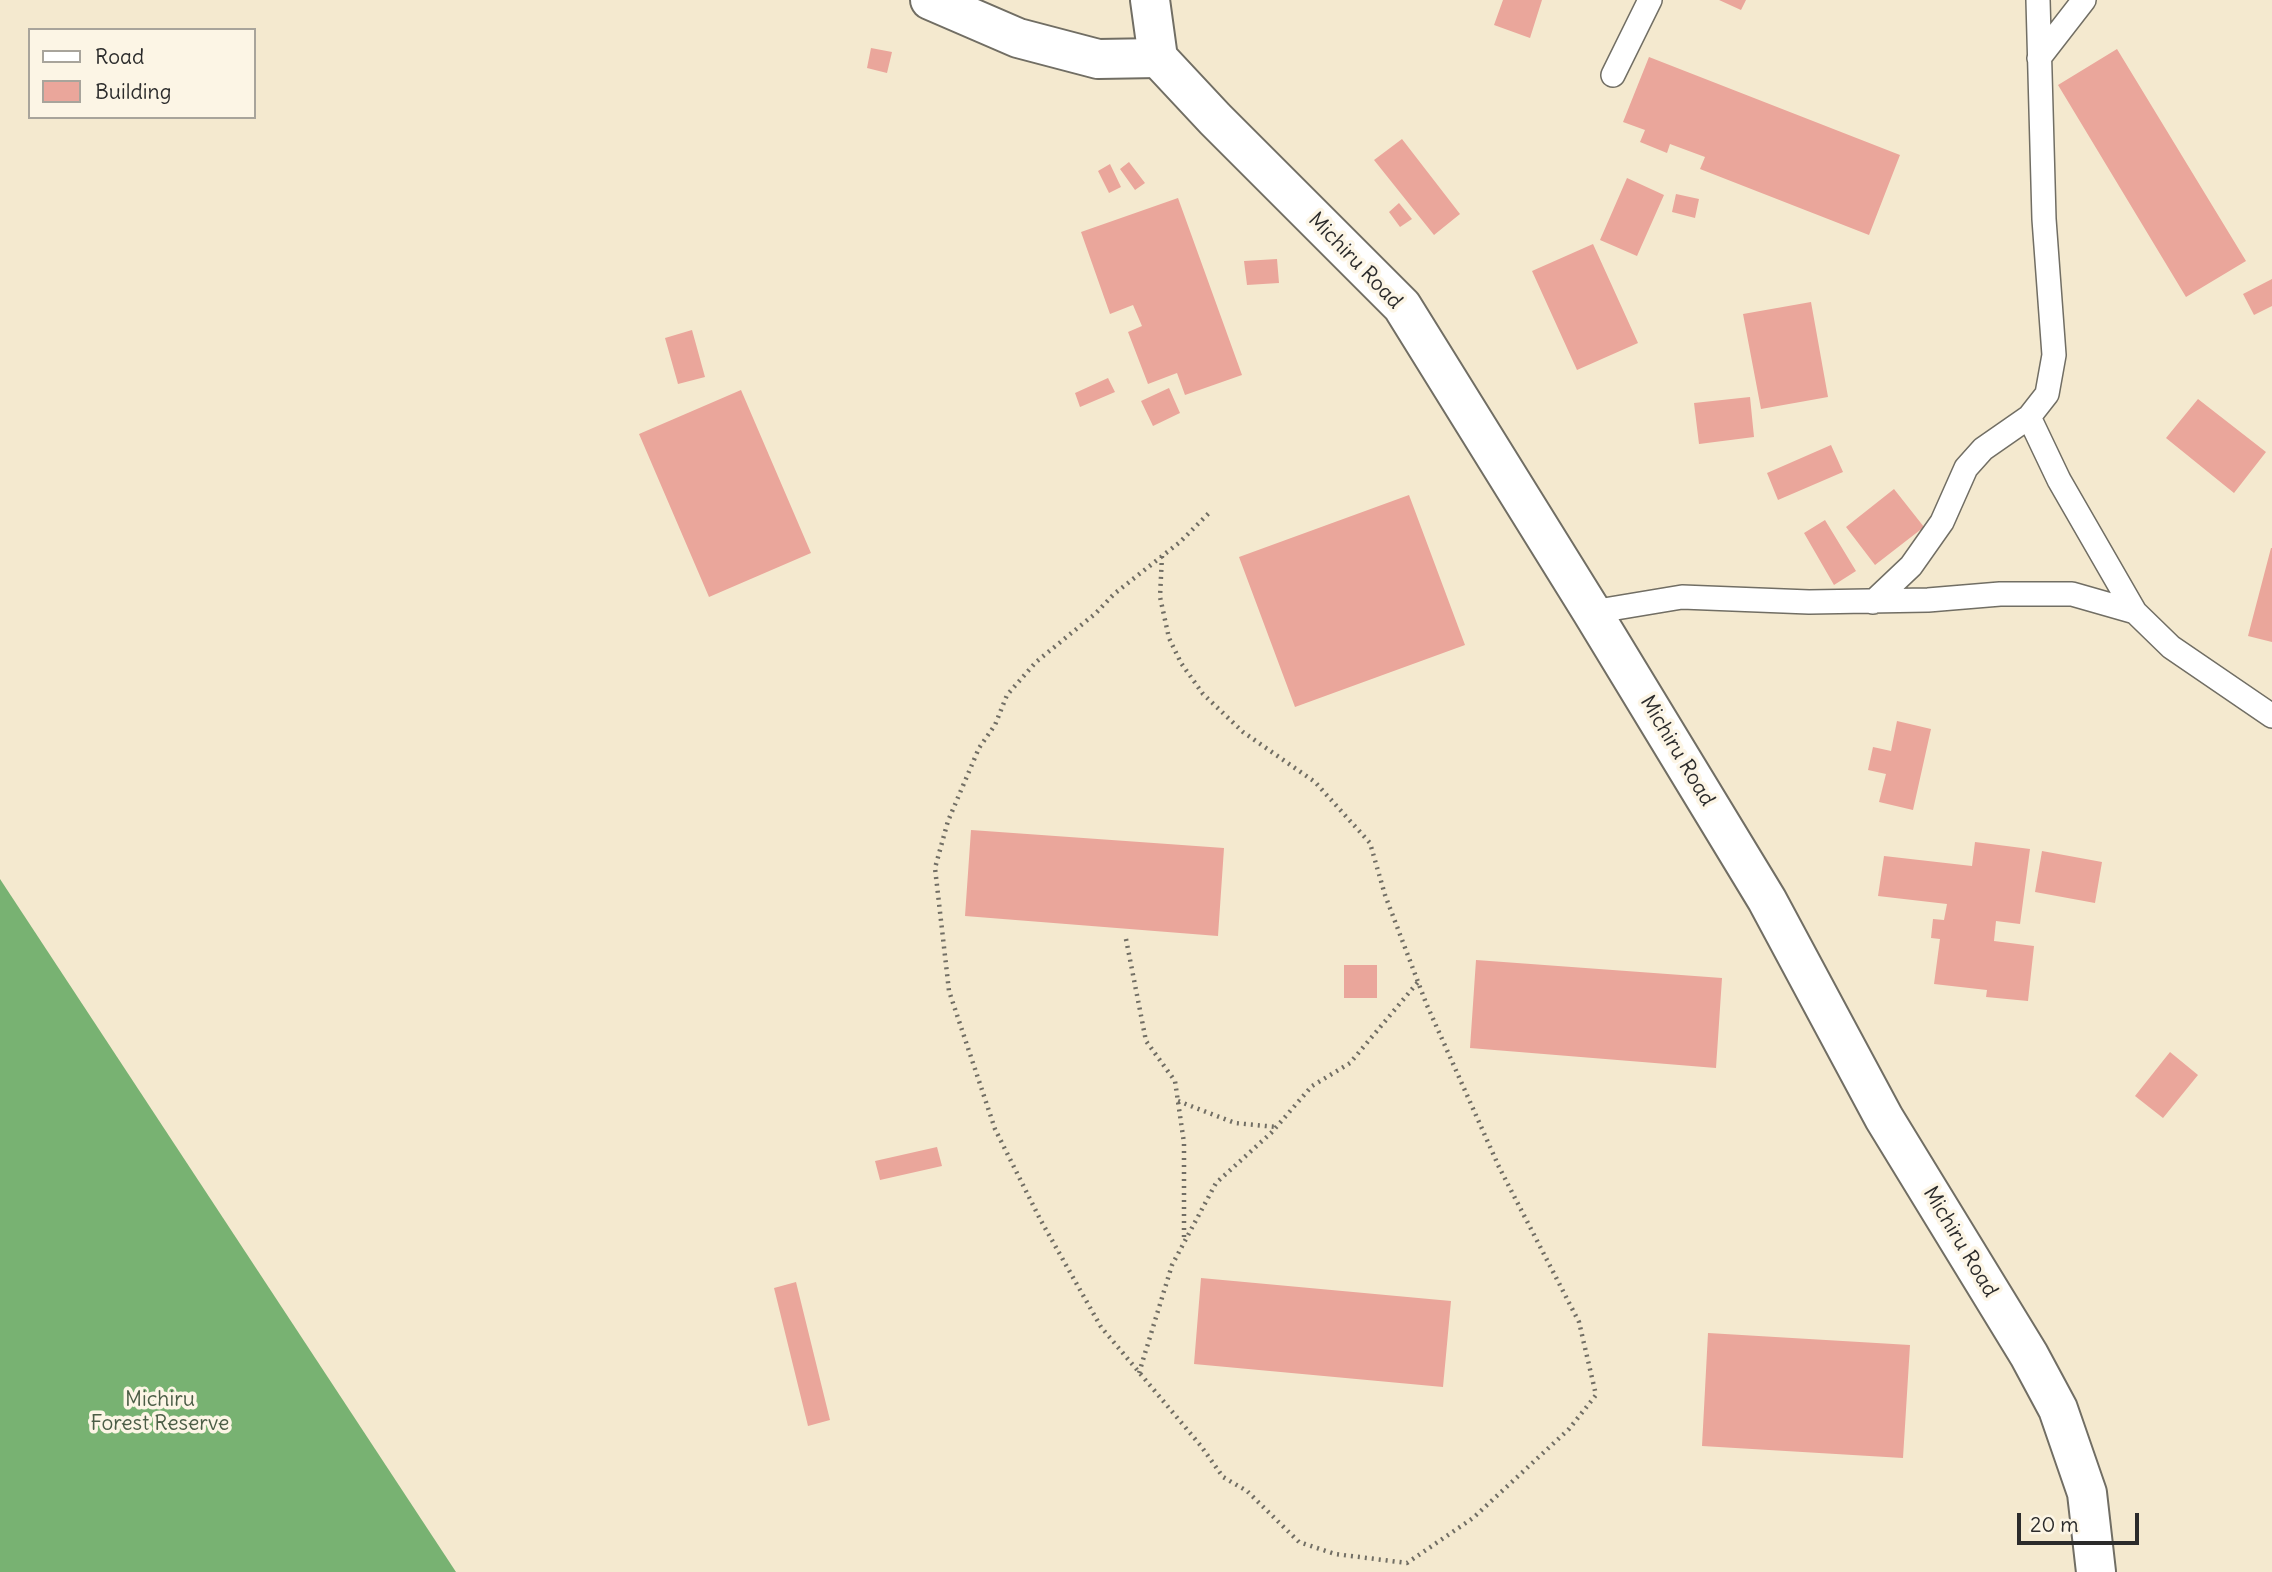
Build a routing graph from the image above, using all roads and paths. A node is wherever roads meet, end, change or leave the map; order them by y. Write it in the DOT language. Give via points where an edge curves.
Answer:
graph roads {
  1 [pos="930,0"];
  2 [pos="1150,0"];
  3 [pos="1650,0"];
  4 [pos="2038,0"];
  5 [pos="2084,0"];
  6 [pos="1158,58"];
  7 [pos="2039,58"];
  8 [pos="1613,75"];
  9 [pos="2029,417"];
  10 [pos="1210,512"];
  11 [pos="1162,556"];
  12 [pos="1874,602"];
  13 [pos="1592,612"];
  14 [pos="2135,612"];
  15 [pos="2272,716"];
  16 [pos="1126,939"];
  17 [pos="1418,982"];
  18 [pos="1178,1101"];
  19 [pos="1276,1127"];
  20 [pos="1184,1242"];
  21 [pos="1139,1374"];
  22 [pos="2096,1572"];
  1 -- 6 [label="street" via="1018,38 1098,59"];
  2 -- 6 [label="street"];
  3 -- 8 [label="lane"];
  4 -- 7 [label="lane"];
  5 -- 7 [label="lane"];
  6 -- 13 [label="street, Michiru Road" via="1402,306"];
  7 -- 9 [label="lane" via="2054,355 2047,394"];
  9 -- 12 [label="lane" via="1983,449 1966,468 1941,522 1911,566"];
  9 -- 14 [label="lane" via="2059,480"];
  10 -- 11 [label="path"];
  11 -- 17 [label="path" via="1160,597 1169,638 1181,663 1203,694 1233,723 1315,782 1370,843"];
  11 -- 21 [label="path" via="1036,662 1007,695 948,821 935,868 949,991 995,1129 1101,1327"];
  12 -- 13 [label="lane" via="1682,597"];
  12 -- 14 [label="lane" via="2072,594"];
  13 -- 22 [label="street, Michiru Road" via="1767,900 1884,1118 2058,1409 2087,1493"];
  14 -- 15 [label="lane" via="2171,647"];
  16 -- 18 [label="path" via="1146,1041 1175,1081"];
  17 -- 19 [label="path" via="1350,1063 1312,1086"];
  17 -- 21 [label="path" via="1499,1167 1579,1322 1596,1395 1569,1429 1473,1518 1407,1563 1335,1554 1299,1542 1247,1491 1223,1477"];
  18 -- 19 [label="path" via="1235,1123"];
  18 -- 20 [label="path" via="1184,1143"];
  19 -- 20 [label="path" via="1216,1183"];
  20 -- 21 [label="path" via="1172,1265"];
}
